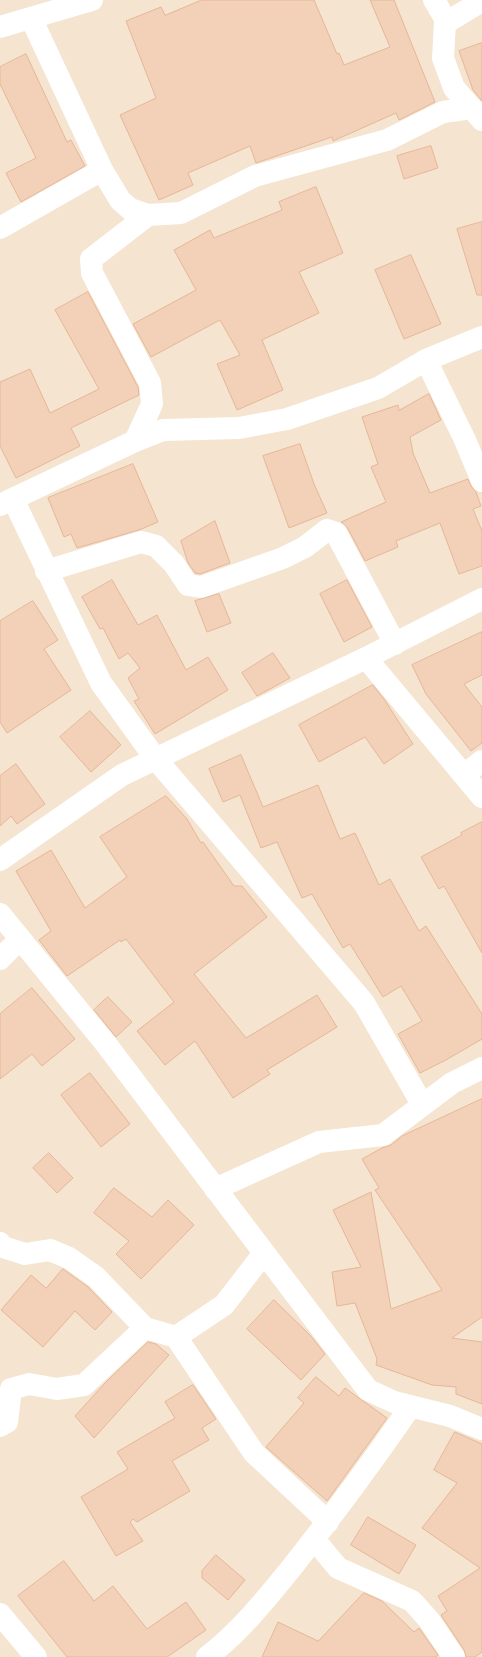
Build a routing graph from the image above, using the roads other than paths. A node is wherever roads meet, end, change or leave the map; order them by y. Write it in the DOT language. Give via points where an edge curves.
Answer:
graph roads {
  1 [pos="92,0"];
  2 [pos="434,0"];
  3 [pos="482,1"];
  4 [pos="31,18"];
  5 [pos="447,22"];
  6 [pos="0,27"];
  7 [pos="477,114"];
  8 [pos="102,170"];
  9 [pos="148,215"];
  10 [pos="0,228"];
  11 [pos="480,342"];
  12 [pos="426,360"];
  13 [pos="135,441"];
  14 [pos="482,481"];
  15 [pos="3,503"];
  16 [pos="46,571"];
  17 [pos="482,599"];
  18 [pos="395,644"];
  19 [pos="366,658"];
  20 [pos="155,758"];
  21 [pos="482,761"];
  22 [pos="464,775"];
  23 [pos="482,797"];
  24 [pos="0,860"];
  25 [pos="0,914"];
  26 [pos="20,939"];
  27 [pos="0,959"];
  28 [pos="482,1068"];
  29 [pos="422,1104"];
  30 [pos="215,1188"];
  31 [pos="0,1243"];
  32 [pos="264,1253"];
  33 [pos="145,1328"];
  34 [pos="176,1337"];
  35 [pos="411,1406"];
  36 [pos="0,1426"];
  37 [pos="482,1429"];
  38 [pos="328,1522"];
  39 [pos="314,1539"];
  40 [pos="0,1614"];
  41 [pos="36,1657"];
  42 [pos="207,1657"];
  43 [pos="454,1657"];
  1 -- 4 [label="street"];
  2 -- 5 [label="street"];
  3 -- 5 [label="street"];
  4 -- 6 [label="street"];
  4 -- 8 [label="street"];
  5 -- 7 [label="street" via="443,58 454,88"];
  7 -- 9 [label="street" via="443,112 386,140 255,176 181,213"];
  8 -- 9 [label="street" via="120,200 130,209"];
  8 -- 10 [label="street"];
  9 -- 13 [label="street" via="91,259 92,273 150,383 152,404"];
  11 -- 12 [label="street"];
  12 -- 13 [label="street" via="378,388 287,419 239,428 163,430"];
  12 -- 14 [label="street"];
  13 -- 15 [label="street"];
  15 -- 16 [label="street"];
  16 -- 18 [label="street" via="141,542 156,546 174,564 188,586 201,587 284,558 305,547 327,530 336,533"];
  16 -- 20 [label="street" via="101,684"];
  17 -- 18 [label="street"];
  18 -- 19 [label="street"];
  19 -- 20 [label="street"];
  19 -- 22 [label="street"];
  20 -- 24 [label="street" via="122,774"];
  20 -- 29 [label="street" via="364,1003"];
  21 -- 22 [label="street"];
  22 -- 23 [label="street"];
  25 -- 26 [label="street"];
  26 -- 27 [label="street"];
  26 -- 30 [label="street" via="106,1044"];
  28 -- 29 [label="street" via="452,1083"];
  29 -- 30 [label="street" via="382,1135 319,1142"];
  30 -- 32 [label="street"];
  31 -- 33 [label="street" via="25,1254 50,1250 69,1258 96,1278"];
  32 -- 34 [label="street" via="224,1305"];
  32 -- 35 [label="street" via="368,1390 394,1402"];
  33 -- 34 [label="street"];
  33 -- 36 [label="street" via="84,1385 57,1389 30,1384 11,1389 7,1422"];
  34 -- 38 [label="street" via="254,1452"];
  35 -- 37 [label="street" via="450,1416"];
  35 -- 38 [label="street"];
  38 -- 39 [label="street"];
  39 -- 42 [label="street" via="267,1598 221,1647"];
  39 -- 43 [label="street" via="338,1568 412,1601 429,1620"];
  40 -- 41 [label="street"];
}
